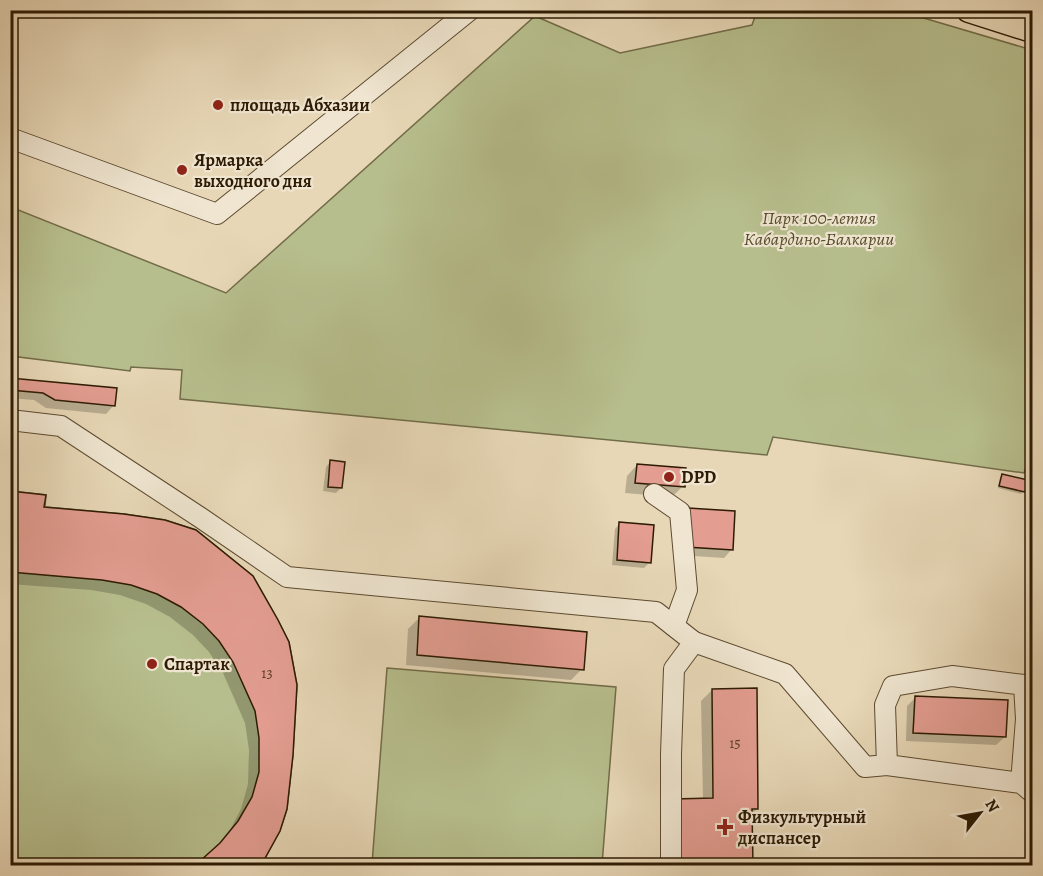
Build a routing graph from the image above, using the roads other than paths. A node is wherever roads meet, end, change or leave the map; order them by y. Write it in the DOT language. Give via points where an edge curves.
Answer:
graph roads {
  1 [pos="470,10"];
  2 [pos="969,10"];
  3 [pos="1032,30"];
  4 [pos="10,138"];
  5 [pos="10,420"];
  6 [pos="654,494"];
  7 [pos="674,626"];
  8 [pos="694,642"];
  9 [pos="887,765"];
  10 [pos="1027,787"];
  11 [pos="671,866"];
  1 -- 4 [label="lane" via="217,214"];
  2 -- 3 [label="main road"];
  5 -- 7 [label="lane" via="61,426 287,577 656,612"];
  6 -- 7 [label="lane" via="680,512 687,590"];
  7 -- 8 [label="lane"];
  8 -- 9 [label="lane" via="785,674 865,767"];
  8 -- 11 [label="lane" via="674,669"];
  9 -- 10 [label="lane"];
  9 -- 10 [label="lane" via="885,705 893,686 952,676 1024,685"];
}
